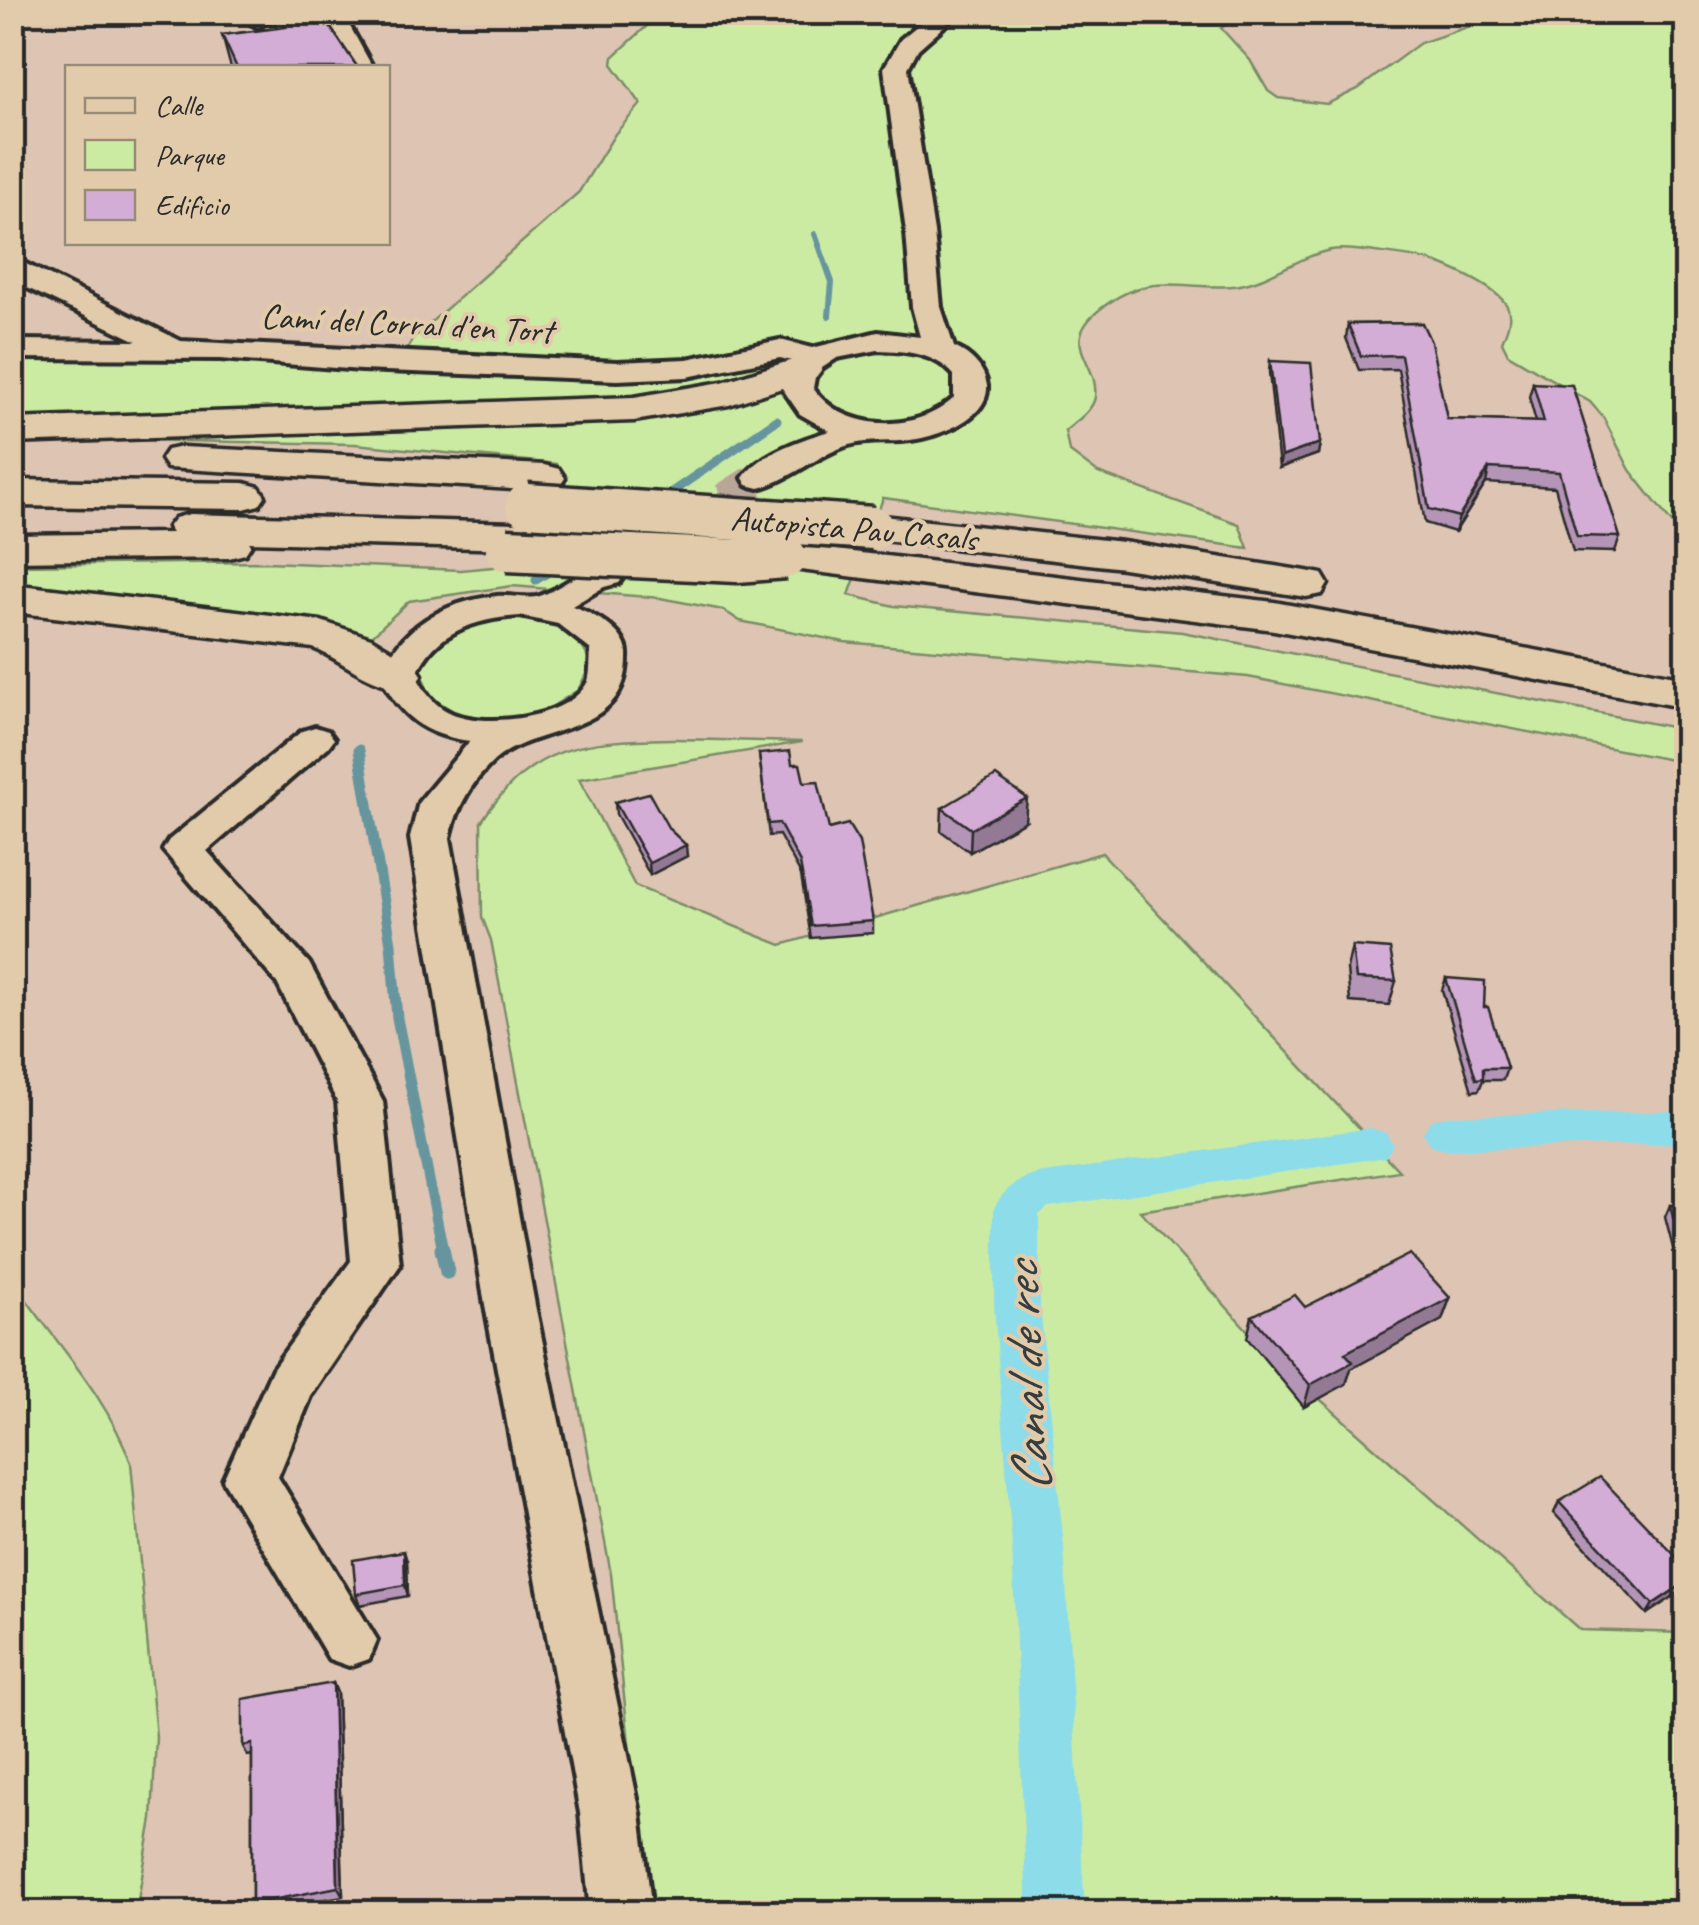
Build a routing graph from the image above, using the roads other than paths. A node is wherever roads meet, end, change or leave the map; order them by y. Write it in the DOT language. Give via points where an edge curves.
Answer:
graph roads {
  1 [pos="330,12"];
  2 [pos="949,12"];
  3 [pos="359,65"];
  4 [pos="12,265"];
  5 [pos="923,302"];
  6 [pos="878,342"];
  7 [pos="178,348"];
  8 [pos="12,349"];
  9 [pos="942,353"];
  10 [pos="809,363"];
  11 [pos="818,416"];
  12 [pos="12,430"];
  13 [pos="869,431"];
  14 [pos="800,450"];
  15 [pos="12,457"];
  16 [pos="759,478"];
  17 [pos="12,492"];
  18 [pos="523,518"];
  19 [pos="12,524"];
  20 [pos="12,548"];
  21 [pos="12,598"];
  22 [pos="542,608"];
  23 [pos="587,626"];
  24 [pos="1686,658"];
  25 [pos="398,676"];
  26 [pos="1686,693"];
  27 [pos="429,717"];
  28 [pos="523,730"];
  29 [pos="315,739"];
  30 [pos="439,802"];
  31 [pos="349,1640"];
  32 [pos="621,1912"];
  1 -- 3 [label="street"];
  2 -- 5 [label="street" via="897,58 896,68 924,266"];
  4 -- 7 [label="street, Camí del Corral d'en Tort"];
  5 -- 6 [label="street" via="905,326"];
  5 -- 9 [label="street"];
  6 -- 9 [label="street"];
  6 -- 10 [label="street" via="833,349"];
  7 -- 8 [label="street"];
  7 -- 10 [label="street, Camí del Corral d'en Tort" via="617,372 687,368 780,349"];
  9 -- 13 [label="street" via="968,373 970,397 962,408 912,430"];
  10 -- 11 [label="street" via="796,385 801,402"];
  10 -- 12 [label="highway" via="729,393 634,409"];
  11 -- 13 [label="street"];
  11 -- 14 [label="street"];
  13 -- 14 [label="street"];
  14 -- 16 [label="street"];
  15 -- 18 [label="highway" via="215,460"];
  17 -- 18 [label="highway, Autopista Pau Casals" via="402,499"];
  18 -- 19 [label="highway, Autopista Pau Casals"];
  18 -- 20 [label="highway" via="363,546"];
  18 -- 24 [label="highway, Autopista Pau Casals, bridge" via="877,522 1322,586"];
  18 -- 26 [label="highway, Autopista Pau Casals, bridge" via="737,561 785,557 1274,616"];
  21 -- 25 [label="highway" via="321,635"];
  22 -- 23 [label="street"];
  22 -- 23 [label="street" via="607,576"];
  22 -- 25 [label="street" via="490,608 449,619 420,637"];
  23 -- 28 [label="street" via="609,648 607,679 567,718"];
  25 -- 27 [label="street" via="404,693"];
  27 -- 28 [label="street" via="468,731"];
  27 -- 30 [label="street" via="432,793"];
  28 -- 30 [label="street" via="482,750"];
  29 -- 31 [label="street" via="183,850 294,974 360,1100 376,1266 291,1383 250,1480"];
  30 -- 32 [label="street" via="430,838 440,913 610,1813"];
}
